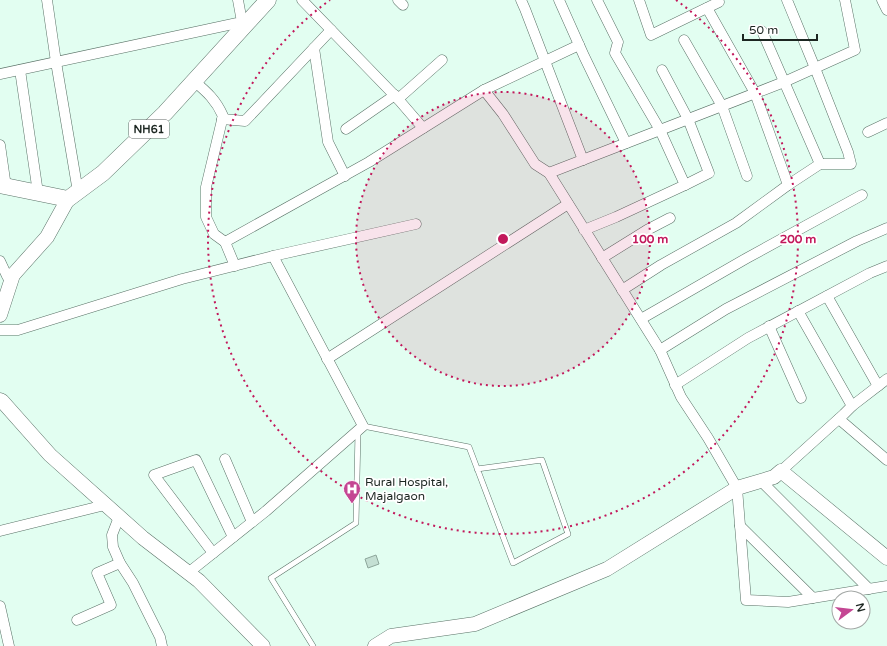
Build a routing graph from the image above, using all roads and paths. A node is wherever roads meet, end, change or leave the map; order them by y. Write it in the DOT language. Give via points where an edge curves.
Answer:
graph roads {
  1 [pos="47,0"];
  2 [pos="238,0"];
  3 [pos="268,0"];
  4 [pos="302,0"];
  5 [pos="521,0"];
  6 [pos="559,0"];
  7 [pos="597,0"];
  8 [pos="639,0"];
  9 [pos="718,0"];
  10 [pos="787,0"];
  11 [pos="845,0"];
  12 [pos="882,0"];
  13 [pos="707,8"];
  14 [pos="887,10"];
  15 [pos="331,30"];
  16 [pos="762,31"];
  17 [pos="684,40"];
  18 [pos="579,45"];
  19 [pos="314,48"];
  20 [pos="442,60"];
  21 [pos="545,61"];
  22 [pos="56,62"];
  23 [pos="815,68"];
  24 [pos="20,70"];
  25 [pos="662,70"];
  26 [pos="0,74"];
  27 [pos="194,81"];
  28 [pos="784,82"];
  29 [pos="484,90"];
  30 [pos="755,93"];
  31 [pos="396,97"];
  32 [pos="722,106"];
  33 [pos="222,119"];
  34 [pos="688,119"];
  35 [pos="887,124"];
  36 [pos="423,128"];
  37 [pos="346,129"];
  38 [pos="660,130"];
  39 [pos="868,132"];
  40 [pos="626,143"];
  41 [pos="0,144"];
  42 [pos="583,160"];
  43 [pos="820,164"];
  44 [pos="549,173"];
  45 [pos="345,176"];
  46 [pos="747,176"];
  47 [pos="685,185"];
  48 [pos="788,185"];
  49 [pos="3,186"];
  50 [pos="38,193"];
  51 [pos="73,196"];
  52 [pos="862,196"];
  53 [pos="568,204"];
  54 [pos="670,218"];
  55 [pos="416,224"];
  56 [pos="887,228"];
  57 [pos="584,230"];
  58 [pos="225,242"];
  59 [pos="273,256"];
  60 [pos="602,258"];
  61 [pos="0,261"];
  62 [pos="235,266"];
  63 [pos="887,266"];
  64 [pos="10,281"];
  65 [pos="622,290"];
  66 [pos="827,296"];
  67 [pos="798,311"];
  68 [pos="0,315"];
  69 [pos="641,319"];
  70 [pos="769,326"];
  71 [pos="0,330"];
  72 [pos="660,350"];
  73 [pos="327,359"];
  74 [pos="887,379"];
  75 [pos="675,385"];
  76 [pos="878,386"];
  77 [pos="801,398"];
  78 [pos="0,400"];
  79 [pos="852,406"];
  80 [pos="839,419"];
  81 [pos="360,429"];
  82 [pos="225,459"];
  83 [pos="887,460"];
  84 [pos="477,469"];
  85 [pos="781,471"];
  86 [pos="761,481"];
  87 [pos="737,488"];
  88 [pos="105,505"];
  89 [pos="119,517"];
  90 [pos="252,522"];
  91 [pos="740,526"];
  92 [pos="0,531"];
  93 [pos="233,537"];
  94 [pos="214,553"];
  95 [pos="887,558"];
  96 [pos="120,563"];
  97 [pos="188,573"];
  98 [pos="887,586"];
  99 [pos="869,589"];
  100 [pos="813,598"];
  101 [pos="0,606"];
  102 [pos="77,620"];
  103 [pos="9,646"];
  104 [pos="162,646"];
  105 [pos="263,646"];
  106 [pos="313,646"];
  107 [pos="375,646"];
  1 -- 22 [label="street"];
  2 -- 22 [label="street" via="242,22"];
  3 -- 27 [label="main road, NH61"];
  4 -- 15 [label="street"];
  5 -- 21 [label="street"];
  6 -- 18 [label="street"];
  7 -- 38 [label="street" via="618,42 615,53"];
  8 -- 13 [label="street" via="651,35"];
  9 -- 13 [label="street" via="719,2"];
  10 -- 23 [label="street"];
  11 -- 23 [label="street" via="855,50"];
  12 -- 14 [label="street"];
  13 -- 30 [label="street"];
  15 -- 19 [label="street"];
  15 -- 31 [label="street"];
  16 -- 28 [label="street"];
  17 -- 32 [label="street"];
  18 -- 21 [label="street"];
  18 -- 40 [label="street"];
  19 -- 33 [label="street" via="245,121"];
  19 -- 45 [label="street" via="328,142"];
  20 -- 31 [label="street"];
  21 -- 29 [label="street"];
  21 -- 42 [label="street"];
  22 -- 24 [label="street"];
  22 -- 51 [label="street"];
  23 -- 28 [label="street"];
  23 -- 43 [label="street" via="851,164"];
  24 -- 26 [label="street"];
  24 -- 50 [label="street"];
  25 -- 34 [label="street"];
  27 -- 33 [label="street" via="219,106"];
  27 -- 51 [label="main road, NH61" via="103,173"];
  28 -- 30 [label="street"];
  28 -- 43 [label="street"];
  29 -- 36 [label="street"];
  29 -- 44 [label="street" via="503,114 535,164"];
  30 -- 32 [label="street"];
  30 -- 48 [label="street"];
  31 -- 36 [label="street"];
  31 -- 37 [label="street"];
  32 -- 34 [label="street"];
  32 -- 46 [label="street"];
  33 -- 58 [label="street" via="206,187 206,217 214,234"];
  34 -- 38 [label="street"];
  34 -- 47 [label="street" via="708,172"];
  35 -- 39 [label="street"];
  36 -- 45 [label="street"];
  38 -- 40 [label="street"];
  38 -- 47 [label="street"];
  40 -- 42 [label="street"];
  41 -- 49 [label="street"];
  42 -- 44 [label="street"];
  43 -- 48 [label="street"];
  44 -- 53 [label="street"];
  45 -- 58 [label="street"];
  47 -- 57 [label="street"];
  48 -- 65 [label="street" via="736,223"];
  49 -- 50 [label="main road"];
  50 -- 51 [label="main road"];
  51 -- 64 [label="street" via="47,237 13,274"];
  52 -- 69 [label="street" via="746,258"];
  53 -- 57 [label="street"];
  53 -- 73 [label="street"];
  54 -- 60 [label="street"];
  55 -- 59 [label="street"];
  56 -- 72 [label="street" via="856,241 726,309"];
  57 -- 60 [label="street"];
  58 -- 62 [label="street"];
  59 -- 62 [label="street"];
  59 -- 73 [label="street"];
  60 -- 65 [label="street"];
  61 -- 64 [label="street"];
  62 -- 71 [label="street" via="182,279 18,330"];
  63 -- 66 [label="street"];
  64 -- 68 [label="street"];
  65 -- 69 [label="street"];
  66 -- 67 [label="street"];
  66 -- 76 [label="street"];
  67 -- 70 [label="street"];
  67 -- 79 [label="street"];
  69 -- 72 [label="street"];
  70 -- 75 [label="street"];
  70 -- 77 [label="street"];
  72 -- 75 [label="street"];
  73 -- 81 [label="street"];
  74 -- 76 [label="street"];
  75 -- 87 [label="street"];
  76 -- 79 [label="street"];
  78 -- 88 [label="street" via="50,455"];
  79 -- 80 [label="street"];
  80 -- 83 [label="street"];
  80 -- 85 [label="street"];
  81 -- 84 [label="lane" via="469,447"];
  81 -- 90 [label="street"];
  81 -- 106 [label="lane" via="356,523 271,578"];
  82 -- 90 [label="street"];
  84 -- 84 [label="lane" via="513,562 568,534 542,460"];
  85 -- 86 [label="street" via="774,477"];
  85 -- 95 [label="street"];
  86 -- 87 [label="street"];
  86 -- 99 [label="street"];
  87 -- 91 [label="street"];
  87 -- 107 [label="street" via="607,569 475,624 391,636"];
  88 -- 89 [label="street"];
  88 -- 92 [label="street"];
  89 -- 96 [label="street" via="112,535 113,548"];
  89 -- 97 [label="street"];
  90 -- 93 [label="street"];
  91 -- 100 [label="street"];
  91 -- 100 [label="street" via="746,600 788,602"];
  93 -- 94 [label="street"];
  93 -- 94 [label="street" via="196,460 154,475"];
  94 -- 97 [label="street"];
  96 -- 102 [label="street" via="97,573 111,605"];
  96 -- 104 [label="street" via="133,583"];
  97 -- 105 [label="street" via="200,581"];
  98 -- 99 [label="street"];
  99 -- 100 [label="street"];
  101 -- 103 [label="street"];
}
